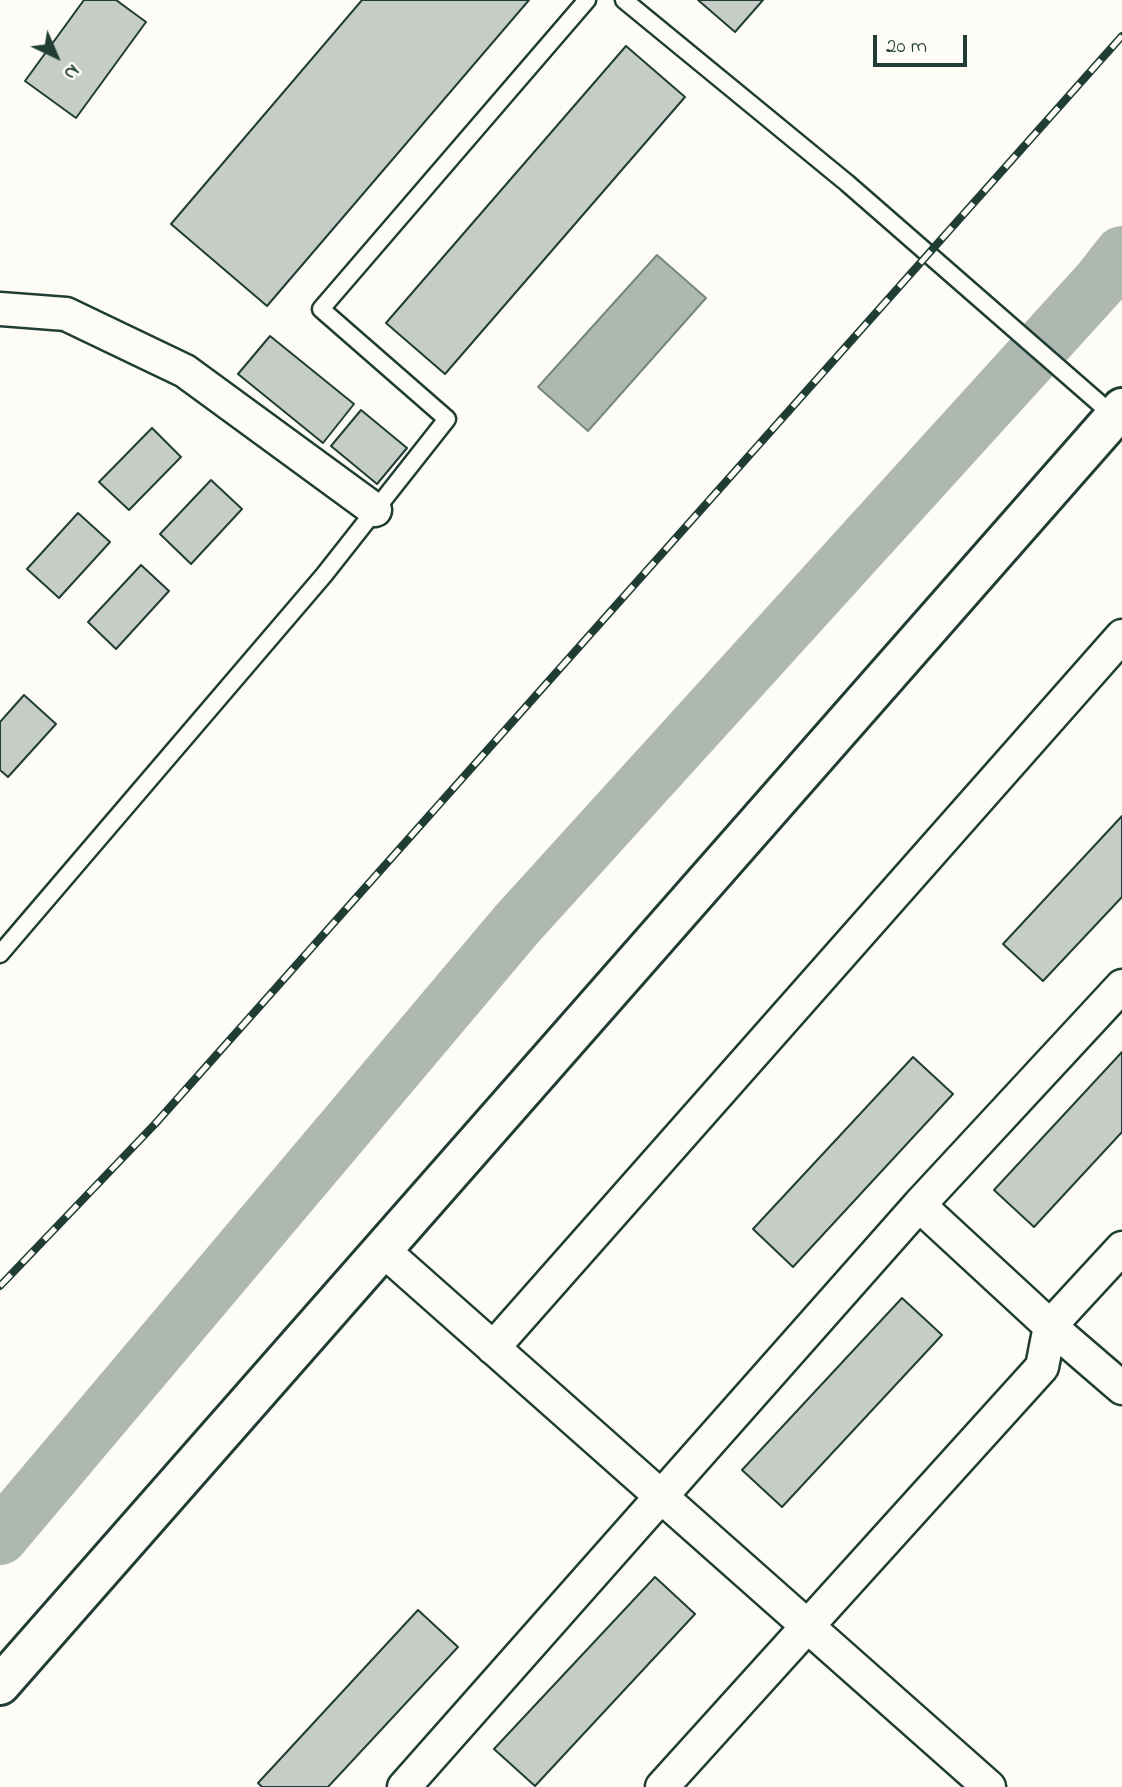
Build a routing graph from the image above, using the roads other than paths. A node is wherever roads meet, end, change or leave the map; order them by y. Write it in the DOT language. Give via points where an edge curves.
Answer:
graph roads {
  1 [pos="587,0"];
  2 [pos="624,0"];
  3 [pos="0,309"];
  4 [pos="1118,412"];
  5 [pos="375,510"];
  6 [pos="1122,636"];
  7 [pos="0,954"];
  8 [pos="1122,986"];
  9 [pos="919,1205"];
  10 [pos="1122,1248"];
  11 [pos="383,1250"];
  12 [pos="1050,1326"];
  13 [pos="493,1348"];
  14 [pos="1122,1388"];
  15 [pos="661,1496"];
  16 [pos="808,1626"];
  17 [pos="0,1685"];
  18 [pos="404,1787"];
  19 [pos="662,1787"];
  20 [pos="989,1787"];
  1 -- 5 [label="lane" via="321,309 447,419"];
  2 -- 4 [label="lane"];
  3 -- 5 [label="street" via="66,314 185,371"];
  4 -- 11 [label="street"];
  5 -- 7 [label="lane"];
  6 -- 13 [label="street"];
  8 -- 9 [label="street"];
  9 -- 12 [label="street"];
  9 -- 15 [label="street"];
  10 -- 12 [label="street"];
  11 -- 13 [label="street"];
  11 -- 17 [label="street"];
  12 -- 14 [label="street"];
  12 -- 16 [label="street" via="1042,1367"];
  13 -- 15 [label="street"];
  15 -- 16 [label="street"];
  15 -- 18 [label="street"];
  16 -- 19 [label="street"];
  16 -- 20 [label="street"];
}
